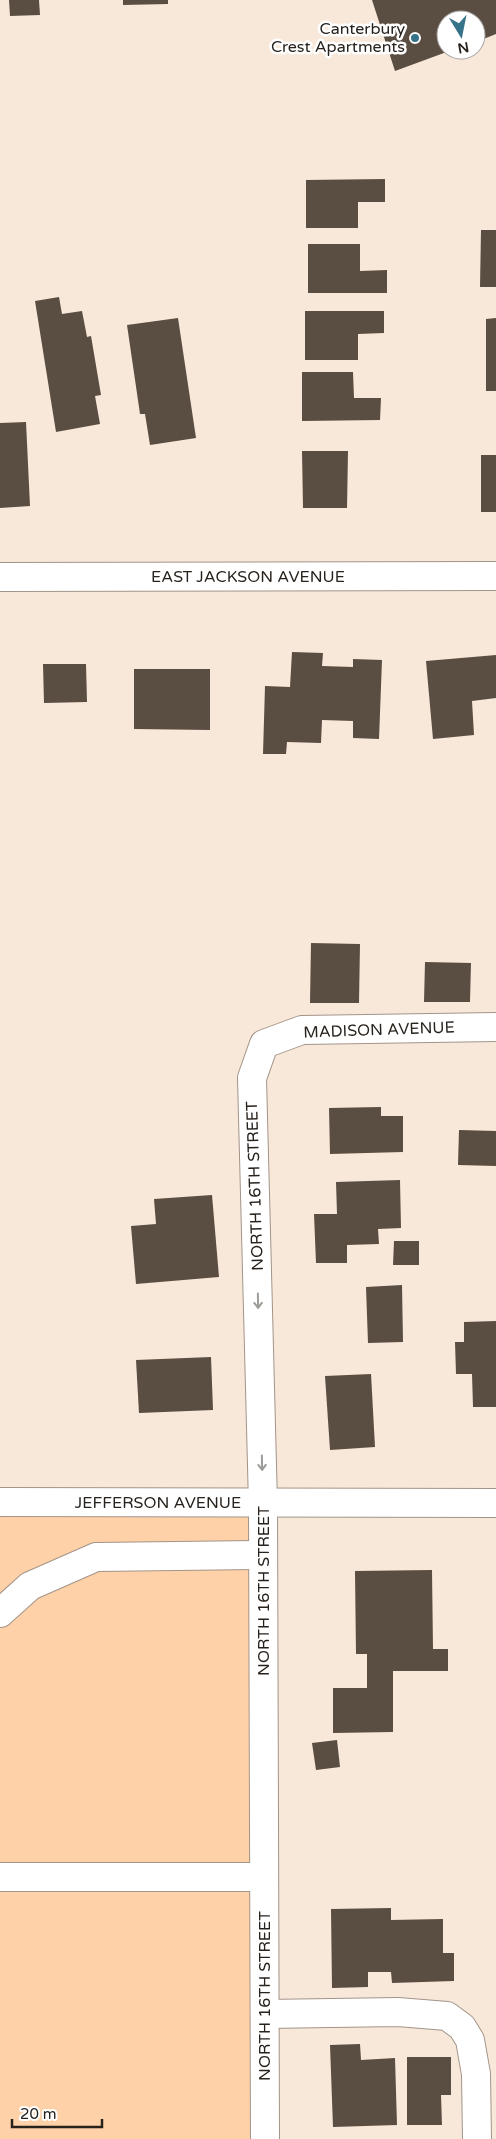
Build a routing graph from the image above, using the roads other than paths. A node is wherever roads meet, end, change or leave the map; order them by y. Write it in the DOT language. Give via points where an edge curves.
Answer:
graph roads {
  1 [pos="0,576"];
  2 [pos="496,576"];
  3 [pos="496,1027"];
  4 [pos="264,1044"];
  5 [pos="0,1502"];
  6 [pos="496,1503"];
  7 [pos="263,1504"];
  8 [pos="263,1554"];
  9 [pos="0,1614"];
  10 [pos="0,1877"];
  11 [pos="264,1877"];
  12 [pos="264,2014"];
  13 [pos="266,2139"];
  14 [pos="477,2139"];
  1 -- 2 [label="street, EAST JACKSON AVENUE"];
  3 -- 4 [label="street, MADISON AVENUE" via="302,1030"];
  4 -- 7 [label="street, NORTH 16TH STREET, one-way" via="252,1078"];
  5 -- 7 [label="street, JEFFERSON AVENUE"];
  6 -- 7 [label="street, JEFFERSON AVENUE"];
  7 -- 8 [label="street, NORTH 16TH STREET"];
  8 -- 9 [label="street" via="96,1557 30,1586"];
  8 -- 11 [label="street, NORTH 16TH STREET"];
  10 -- 11 [label="street"];
  11 -- 12 [label="street, NORTH 16TH STREET"];
  12 -- 13 [label="street, NORTH 16TH STREET"];
  12 -- 14 [label="street" via="398,2012 447,2016 462,2027 470,2040 476,2074"];
}
